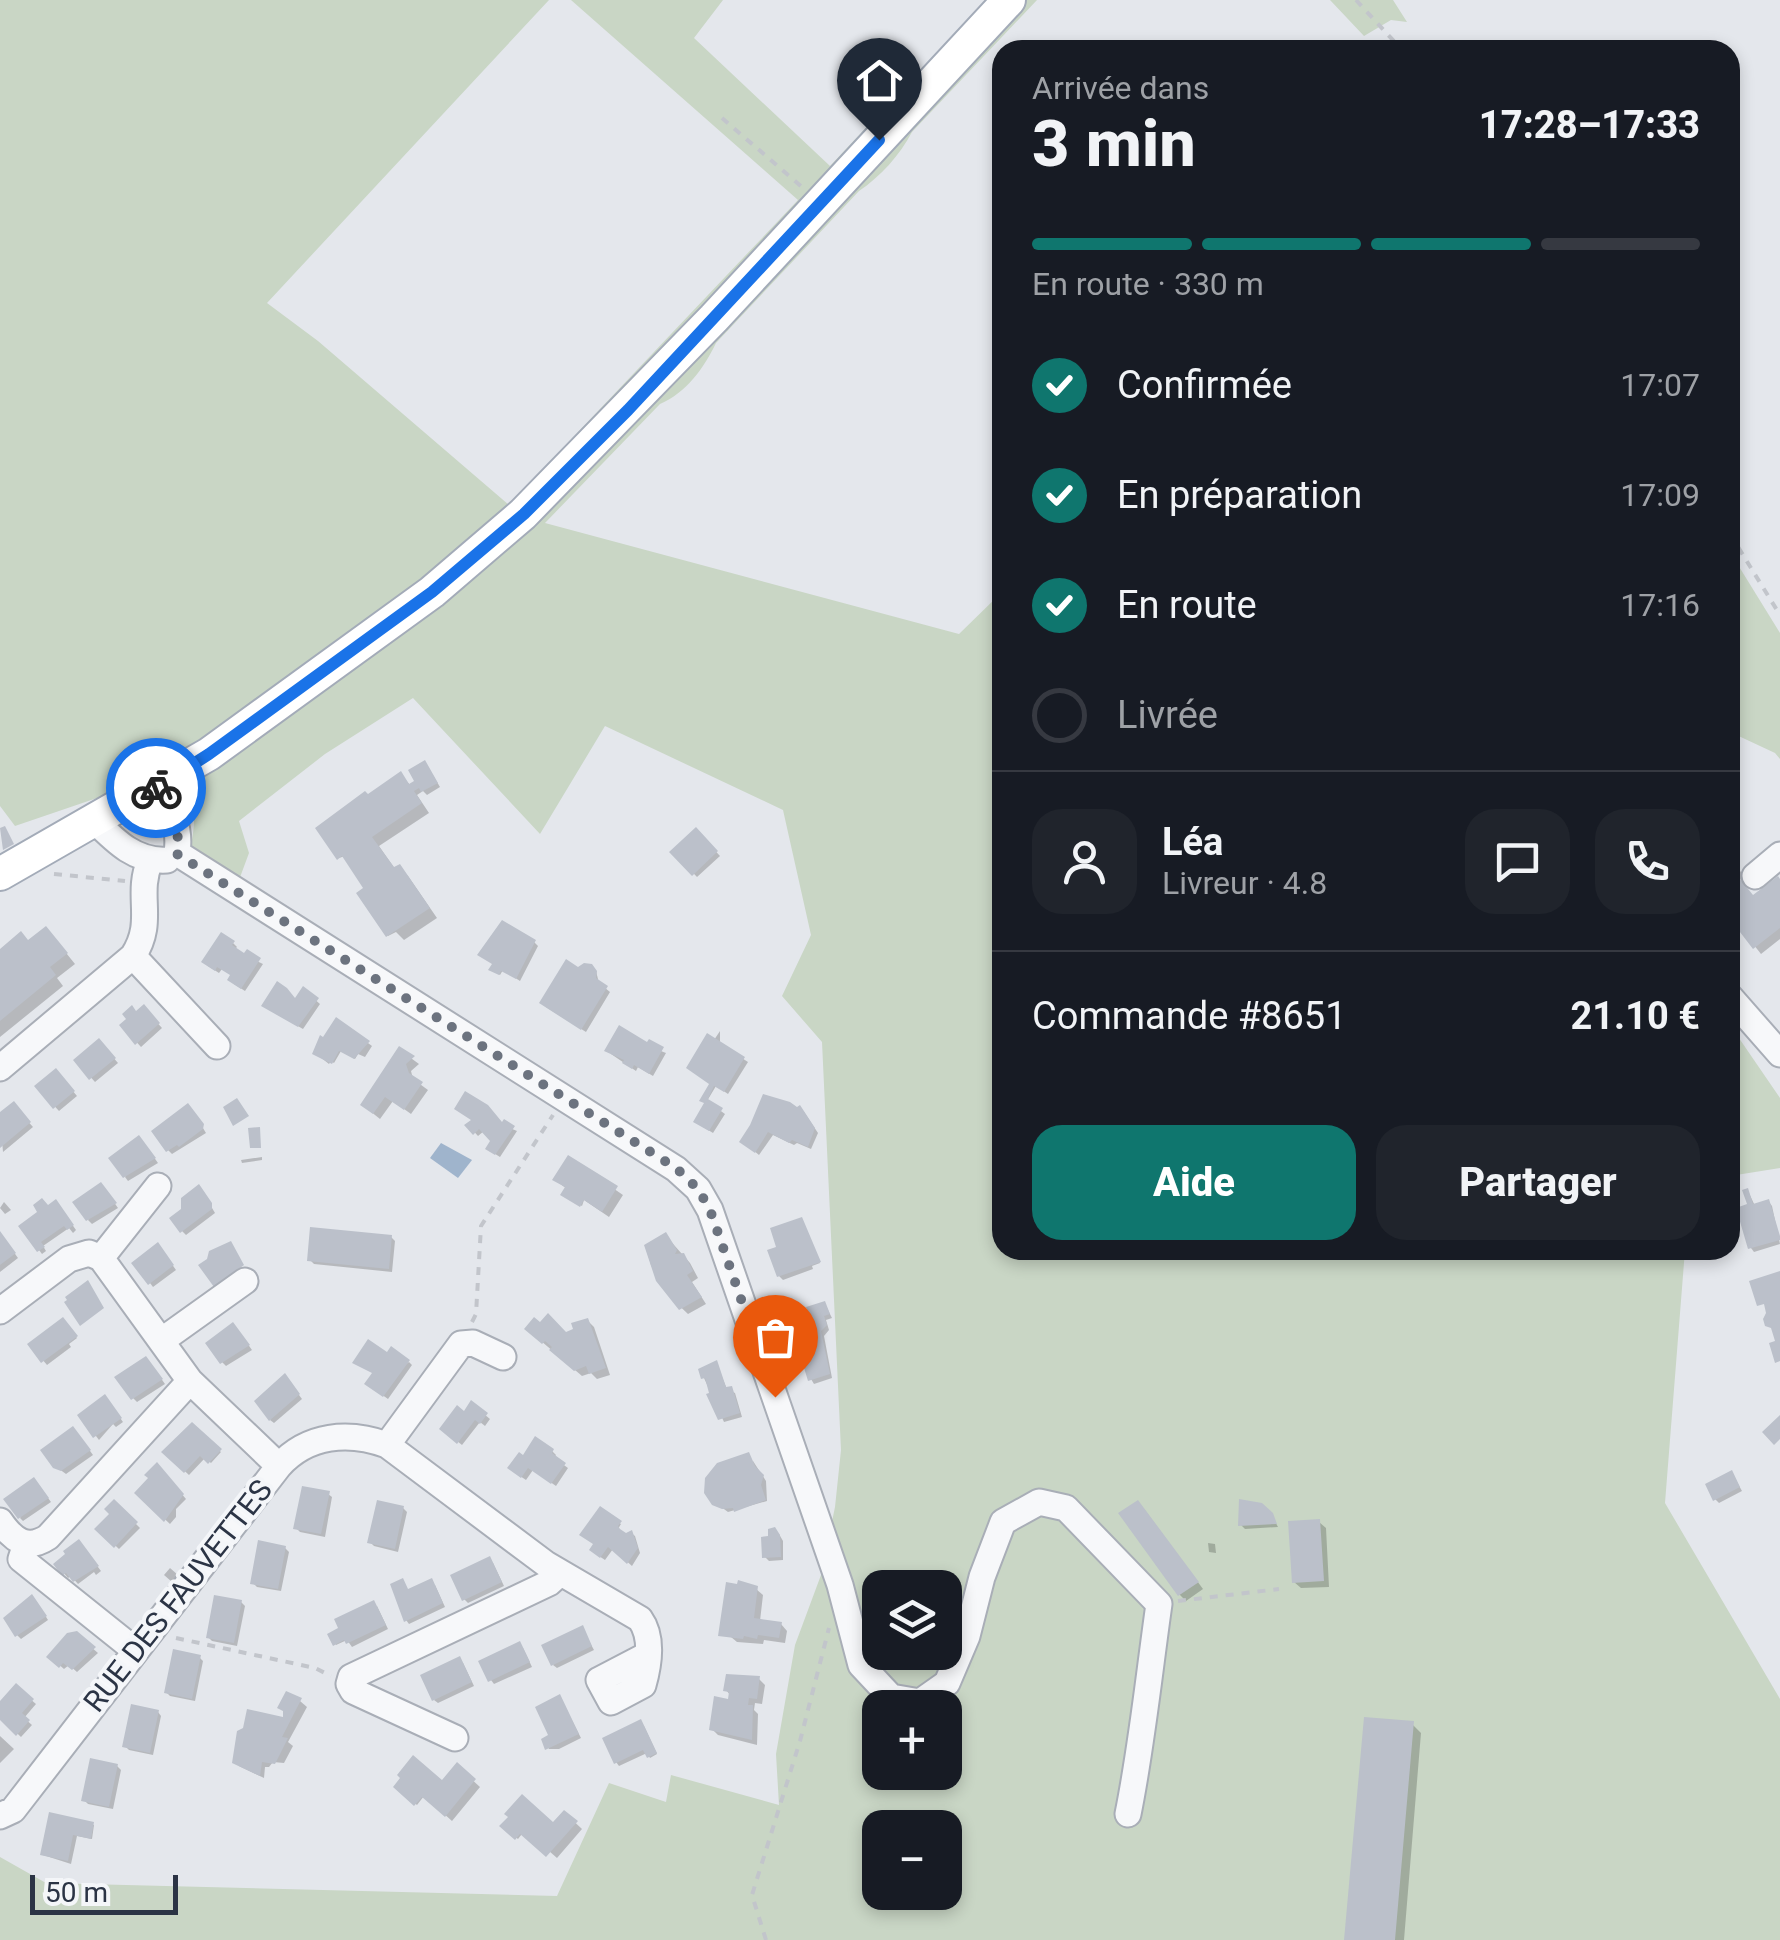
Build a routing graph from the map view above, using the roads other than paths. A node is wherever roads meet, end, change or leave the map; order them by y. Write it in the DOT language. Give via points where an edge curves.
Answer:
graph roads {
  1 [pos="1009,0"];
  2 [pos="155,787"];
  3 [pos="96,821"];
  4 [pos="177,854"];
  5 [pos="1780,855"];
  6 [pos="10,868"];
  7 [pos="147,871"];
  8 [pos="1755,876"];
  9 [pos="132,956"];
  10 [pos="1740,1007"];
  11 [pos="217,1046"];
  12 [pos="1779,1047"];
  13 [pos="0,1068"];
  14 [pos="158,1186"];
  15 [pos="101,1258"];
  16 [pos="245,1280"];
  17 [pos="0,1312"];
  18 [pos="162,1342"];
  19 [pos="503,1357"];
  20 [pos="190,1382"];
  21 [pos="388,1444"];
  22 [pos="278,1466"];
  23 [pos="0,1521"];
  24 [pos="16,1558"];
  25 [pos="560,1573"];
  26 [pos="136,1652"];
  27 [pos="645,1656"];
  28 [pos="455,1738"];
  29 [pos="1128,1814"];
  30 [pos="0,1816"];
  1 -- 2 [label="main road" via="524,514 432,592"];
  2 -- 3 [label="main road"];
  2 -- 4 [label="street" via="180,835"];
  3 -- 6 [label="main road"];
  3 -- 7 [label="street"];
  4 -- 7 [label="street"];
  4 -- 29 [label="street" via="676,1168 698,1189 840,1585 861,1664 891,1696 920,1702 947,1683 1002,1522 1039,1502 1066,1508 1158,1604"];
  5 -- 8 [label="street"];
  7 -- 9 [label="street" via="144,938"];
  9 -- 11 [label="street"];
  9 -- 13 [label="street"];
  10 -- 12 [label="street"];
  14 -- 15 [label="street"];
  15 -- 17 [label="street" via="88,1253 70,1259"];
  15 -- 18 [label="street"];
  16 -- 18 [label="street"];
  18 -- 20 [label="street"];
  19 -- 21 [label="street" via="461,1344"];
  20 -- 22 [label="street"];
  20 -- 24 [label="street" via="48,1537"];
  21 -- 22 [label="street, RUE DES FAUVETTES" via="334,1436 307,1444"];
  21 -- 25 [label="street, RUE DES FAUVETTES"];
  22 -- 26 [label="street, RUE DES FAUVETTES"];
  23 -- 24 [label="street" via="15,1539"];
  24 -- 26 [label="street"];
  25 -- 27 [label="street, RUE DES FAUVETTES" via="640,1619 648,1630"];
  25 -- 28 [label="street" via="549,1584 351,1676 348,1684 364,1697"];
  26 -- 30 [label="street, RUE DES FAUVETTES" via="13,1810"];
}
